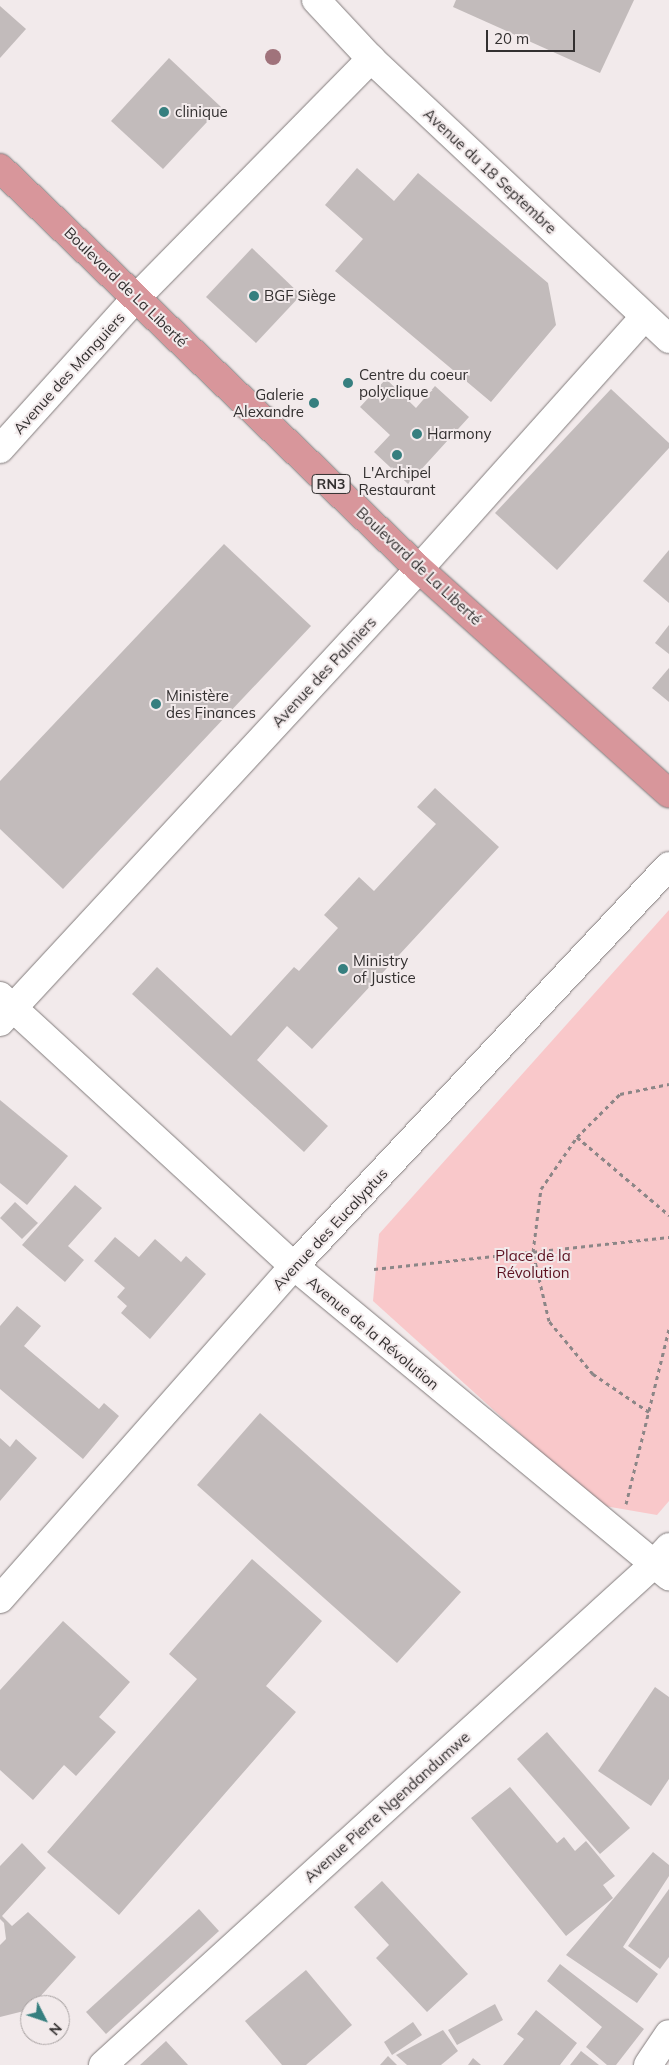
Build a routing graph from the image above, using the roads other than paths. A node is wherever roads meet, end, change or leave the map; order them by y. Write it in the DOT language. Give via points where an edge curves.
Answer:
graph roads {
  1 [pos="316,0"];
  2 [pos="370,59"];
  3 [pos="0,168"];
  4 [pos="137,298"];
  5 [pos="644,317"];
  6 [pos="669,338"];
  7 [pos="0,449"];
  8 [pos="419,569"];
  9 [pos="669,793"];
  10 [pos="669,866"];
  11 [pos="4,1009"];
  12 [pos="294,1266"];
  13 [pos="664,1563"];
  14 [pos="0,1599"];
  15 [pos="669,2034"];
  16 [pos="103,2065"];
  17 [pos="648,2065"];
  1 -- 2 [label="street, Avenue du 18 Septembre"];
  2 -- 4 [label="street, Avenue des Manguiers"];
  2 -- 5 [label="street, Avenue du 18 Septembre"];
  3 -- 4 [label="highway, Boulevard de La Liberté / RN3"];
  4 -- 7 [label="street, Avenue des Manguiers"];
  4 -- 8 [label="highway, Boulevard de La Liberté / RN3"];
  5 -- 6 [label="street, Avenue du 18 Septembre"];
  5 -- 8 [label="street, Avenue des Palmiers"];
  8 -- 9 [label="highway, Boulevard de La Liberté / RN3"];
  8 -- 11 [label="street, Avenue des Palmiers"];
  10 -- 12 [label="street, Avenue des Eucalyptus"];
  11 -- 12 [label="street, Avenue de la Révolution"];
  12 -- 13 [label="street, Avenue de la Révolution"];
  12 -- 14 [label="street, Avenue des Eucalyptus"];
  13 -- 16 [label="street, Avenue Pierre Ngendandumwe"];
  15 -- 17 [label="street"];
}
